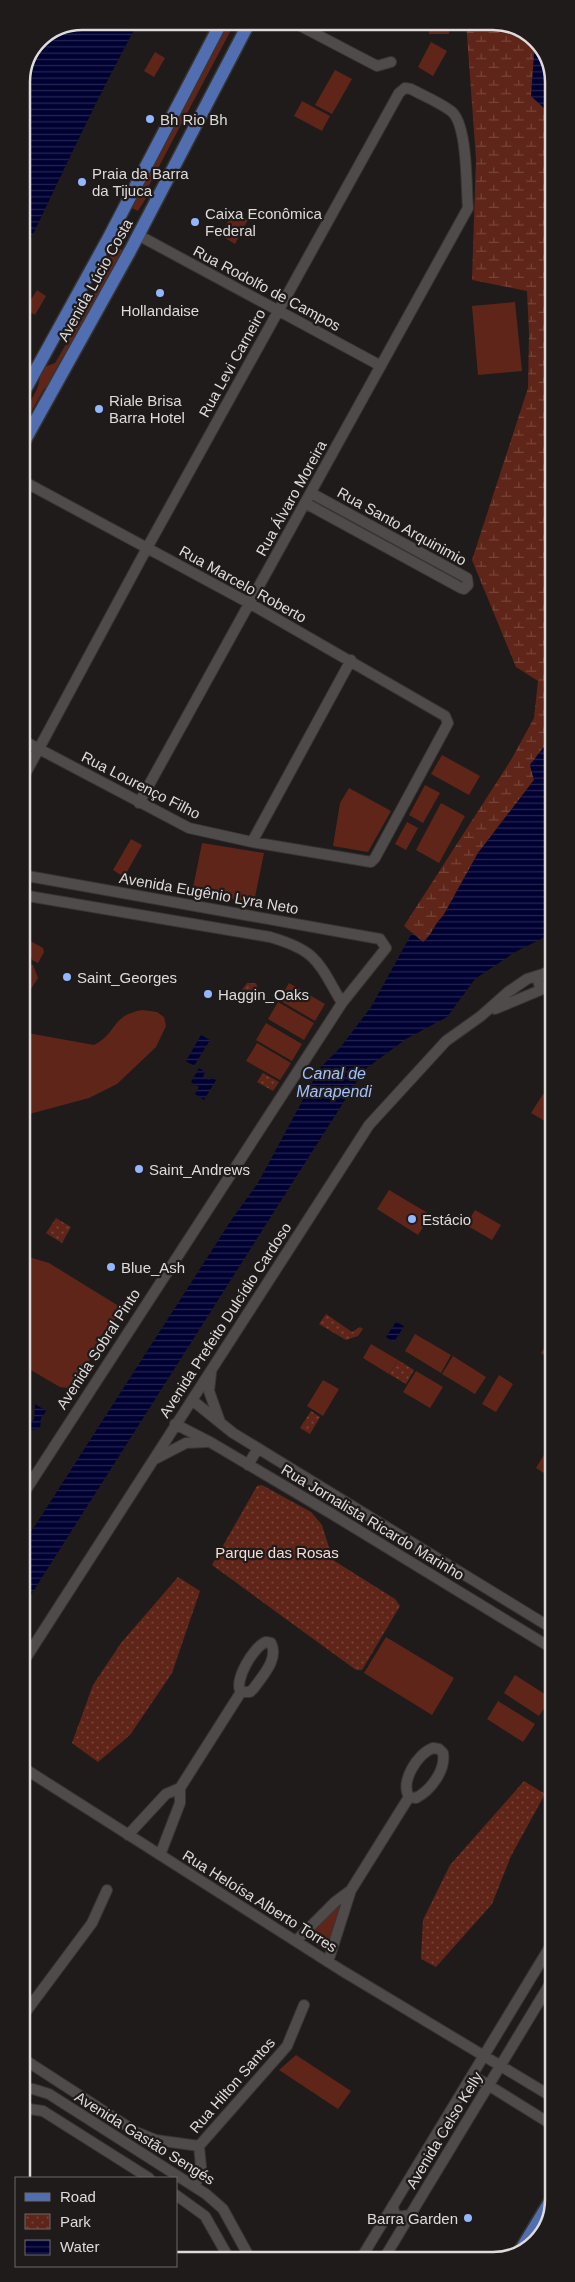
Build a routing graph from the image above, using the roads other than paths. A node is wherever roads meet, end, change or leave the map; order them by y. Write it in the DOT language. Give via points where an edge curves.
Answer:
graph roads {
  1 [pos="217,30"];
  2 [pos="246,30"];
  3 [pos="307,30"];
  4 [pos="391,62"];
  5 [pos="468,208"];
  6 [pos="138,235"];
  7 [pos="278,312"];
  8 [pos="381,366"];
  9 [pos="30,381"];
  10 [pos="45,406"];
  11 [pos="30,425"];
  12 [pos="30,433"];
  13 [pos="30,484"];
  14 [pos="311,493"];
  15 [pos="306,503"];
  16 [pos="147,548"];
  17 [pos="249,603"];
  18 [pos="351,660"];
  19 [pos="30,744"];
  20 [pos="38,749"];
  21 [pos="30,764"];
  22 [pos="139,803"];
  23 [pos="252,842"];
  24 [pos="371,862"];
  25 [pos="30,876"];
  26 [pos="116,892"];
  27 [pos="30,896"];
  28 [pos="113,911"];
  29 [pos="274,919"];
  30 [pos="270,937"];
  31 [pos="386,948"];
  32 [pos="545,975"];
  33 [pos="545,977"];
  34 [pos="545,986"];
  35 [pos="545,990"];
  36 [pos="342,1003"];
  37 [pos="481,1016"];
  38 [pos="211,1370"];
  39 [pos="192,1400"];
  40 [pos="175,1424"];
  41 [pos="222,1425"];
  42 [pos="210,1442"];
  43 [pos="258,1448"];
  44 [pos="150,1462"];
  45 [pos="248,1465"];
  46 [pos="30,1481"];
  47 [pos="341,1500"];
  48 [pos="332,1514"];
  49 [pos="456,1571"];
  50 [pos="448,1585"];
  51 [pos="545,1624"];
  52 [pos="545,1644"];
  53 [pos="30,1651"];
  54 [pos="241,1692"];
  55 [pos="30,1772"];
  56 [pos="180,1788"];
  57 [pos="410,1797"];
  58 [pos="128,1835"];
  59 [pos="160,1855"];
  60 [pos="107,1890"];
  61 [pos="351,1890"];
  62 [pos="296,1941"];
  63 [pos="545,1955"];
  64 [pos="328,1962"];
  65 [pos="545,1992"];
  66 [pos="517,2001"];
  67 [pos="304,2005"];
  68 [pos="30,2006"];
  69 [pos="533,2011"];
  70 [pos="483,2057"];
  71 [pos="30,2063"];
  72 [pos="500,2066"];
  73 [pos="472,2075"];
  74 [pos="488,2085"];
  75 [pos="30,2089"];
  76 [pos="545,2093"];
  77 [pos="30,2108"];
  78 [pos="73,2110"];
  79 [pos="545,2120"];
  80 [pos="65,2124"];
  81 [pos="121,2140"];
  82 [pos="199,2146"];
  83 [pos="111,2154"];
  84 [pos="147,2177"];
  85 [pos="195,2186"];
  86 [pos="178,2197"];
  87 [pos="393,2205"];
  88 [pos="544,2212"];
  89 [pos="410,2215"];
  90 [pos="378,2231"];
  91 [pos="528,2238"];
  92 [pos="394,2241"];
  93 [pos="225,2252"];
  94 [pos="247,2252"];
  95 [pos="365,2252"];
  96 [pos="388,2252"];
  1 -- 9 [label="main road, Avenida Lúcio Costa"];
  2 -- 6 [label="main road, Avenida Lúcio Costa"];
  3 -- 4 [label="street" via="377,66"];
  5 -- 7 [label="street, Rua Levi Carneiro" via="459,119 452,112 405,88 399,93"];
  5 -- 8 [label="street, Rua Álvaro Moreira"];
  6 -- 7 [label="street, Rua Rodolfo de Campos"];
  6 -- 10 [label="main road, Avenida Lúcio Costa"];
  7 -- 8 [label="street, Rua Rodolfo de Campos"];
  7 -- 16 [label="street, Rua Levi Carneiro"];
  8 -- 14 [label="street, Rua Álvaro Moreira"];
  10 -- 11 [label="main road"];
  10 -- 12 [label="main road, Avenida Lúcio Costa"];
  13 -- 16 [label="street, Rua Marcelo Roberto"];
  14 -- 15 [label="street, Rua Álvaro Moreira"];
  14 -- 15 [label="street, Rua Santo Arquinimio" via="468,578 468,585 461,588"];
  15 -- 17 [label="street, Rua Álvaro Moreira"];
  16 -- 17 [label="street, Rua Marcelo Roberto"];
  16 -- 20 [label="street, Rua Levi Carneiro"];
  17 -- 18 [label="street, Rua Marcelo Roberto"];
  17 -- 22 [label="street, Rua Álvaro Moreira"];
  18 -- 23 [label="street"];
  18 -- 24 [label="street, Rua Marcelo Roberto" via="447,718 448,723"];
  19 -- 20 [label="street, Rua Lourenço Filho"];
  20 -- 21 [label="street, Rua Levi Carneiro"];
  20 -- 22 [label="street, Rua Lourenço Filho"];
  22 -- 23 [label="street, Rua Lourenço Filho" via="202,832"];
  23 -- 24 [label="street, Rua Lourenço Filho"];
  25 -- 26 [label="street, Avenida Eugênio Lyra Neto"];
  26 -- 28 [label="street"];
  26 -- 29 [label="street, Avenida Eugênio Lyra Neto"];
  27 -- 28 [label="street"];
  28 -- 30 [label="street"];
  29 -- 30 [label="street"];
  29 -- 31 [label="street, Avenida Eugênio Lyra Neto" via="380,938"];
  30 -- 36 [label="street" via="300,946 312,956"];
  31 -- 36 [label="street, Avenida Sobral Pinto"];
  32 -- 37 [label="street" via="527,979"];
  33 -- 34 [label="street" via="538,983"];
  35 -- 37 [label="street" via="510,1001"];
  36 -- 46 [label="street, Avenida Sobral Pinto"];
  37 -- 38 [label="street, Avenida Prefeito Dulcídio Cardoso" via="446,1041 369,1125"];
  38 -- 39 [label="street, Avenida Prefeito Dulcídio Cardoso"];
  38 -- 41 [label="street" via="209,1391"];
  39 -- 40 [label="street, Avenida Prefeito Dulcídio Cardoso"];
  39 -- 41 [label="street, Rua Jornalista Ricardo Marinho"];
  40 -- 42 [label="street, Rua Jornalista Ricardo Marinho"];
  40 -- 44 [label="street, Avenida Prefeito Dulcídio Cardoso"];
  41 -- 43 [label="street, Rua Jornalista Ricardo Marinho"];
  42 -- 44 [label="street" via="186,1443"];
  42 -- 45 [label="street, Rua Jornalista Ricardo Marinho"];
  43 -- 45 [label="street"];
  43 -- 47 [label="street, Rua Jornalista Ricardo Marinho"];
  44 -- 53 [label="street, Avenida Prefeito Dulcídio Cardoso"];
  45 -- 48 [label="street, Rua Jornalista Ricardo Marinho"];
  47 -- 48 [label="street"];
  47 -- 49 [label="street, Rua Jornalista Ricardo Marinho"];
  48 -- 50 [label="street, Rua Jornalista Ricardo Marinho"];
  49 -- 50 [label="street"];
  49 -- 51 [label="street, Rua Jornalista Ricardo Marinho"];
  50 -- 52 [label="street, Rua Jornalista Ricardo Marinho"];
  54 -- 54 [label="street" via="250,1692 254,1688 272,1659 271,1643 261,1644 243,1671 238,1685"];
  54 -- 56 [label="street"];
  55 -- 58 [label="street, Rua Heloísa Alberto Torres"];
  56 -- 58 [label="street" via="166,1794"];
  56 -- 59 [label="street" via="180,1803"];
  57 -- 57 [label="street" via="416,1798 429,1789 442,1768 444,1759 439,1749 433,1748 422,1755 408,1778 406,1792"];
  57 -- 61 [label="street"];
  58 -- 59 [label="street, Rua Heloísa Alberto Torres"];
  59 -- 62 [label="street, Rua Heloísa Alberto Torres"];
  60 -- 68 [label="street" via="92,1923"];
  61 -- 62 [label="street"];
  61 -- 64 [label="street"];
  62 -- 64 [label="street, Rua Heloísa Alberto Torres"];
  63 -- 66 [label="street, Avenida Celso Kelly"];
  64 -- 70 [label="street, Rua Heloísa Alberto Torres"];
  65 -- 69 [label="street, Avenida Celso Kelly"];
  66 -- 69 [label="street" via="521,2012"];
  66 -- 70 [label="street, Avenida Celso Kelly"];
  67 -- 82 [label="street, Rua Hilton Santos" via="287,2046"];
  69 -- 72 [label="street, Avenida Celso Kelly"];
  70 -- 72 [label="street, Rua Heloísa Alberto Torres"];
  70 -- 73 [label="street, Avenida Celso Kelly"];
  71 -- 82 [label="street" via="136,2132 156,2140"];
  72 -- 74 [label="street, Avenida Celso Kelly"];
  72 -- 76 [label="street, Rua Heloísa Alberto Torres"];
  73 -- 74 [label="street"];
  73 -- 87 [label="street, Avenida Celso Kelly"];
  74 -- 79 [label="street"];
  74 -- 89 [label="street, Avenida Celso Kelly"];
  75 -- 78 [label="street, Avenida Gastão Sengés" via="49,2094"];
  77 -- 80 [label="street, Avenida Gastão Sengés" via="38,2109"];
  78 -- 80 [label="street" via="62,2116"];
  78 -- 81 [label="street, Avenida Gastão Sengés"];
  80 -- 83 [label="street, Avenida Gastão Sengés"];
  81 -- 83 [label="street" via="122,2152"];
  81 -- 85 [label="street, Avenida Gastão Sengés"];
  82 -- 85 [label="street, Rua Hilton Santos" via="201,2167"];
  83 -- 84 [label="street, Avenida Gastão Sengés"];
  85 -- 94 [label="street, Avenida Gastão Sengés" via="223,2209"];
  86 -- 93 [label="street" via="205,2216"];
  87 -- 89 [label="street" via="398,2216"];
  87 -- 90 [label="street, Avenida Celso Kelly"];
  88 -- 91 [label="main road"];
  89 -- 92 [label="street, Avenida Celso Kelly"];
  90 -- 92 [label="street" via="389,2230"];
  90 -- 95 [label="street, Avenida Celso Kelly"];
  92 -- 96 [label="street, Avenida Celso Kelly"];
}
